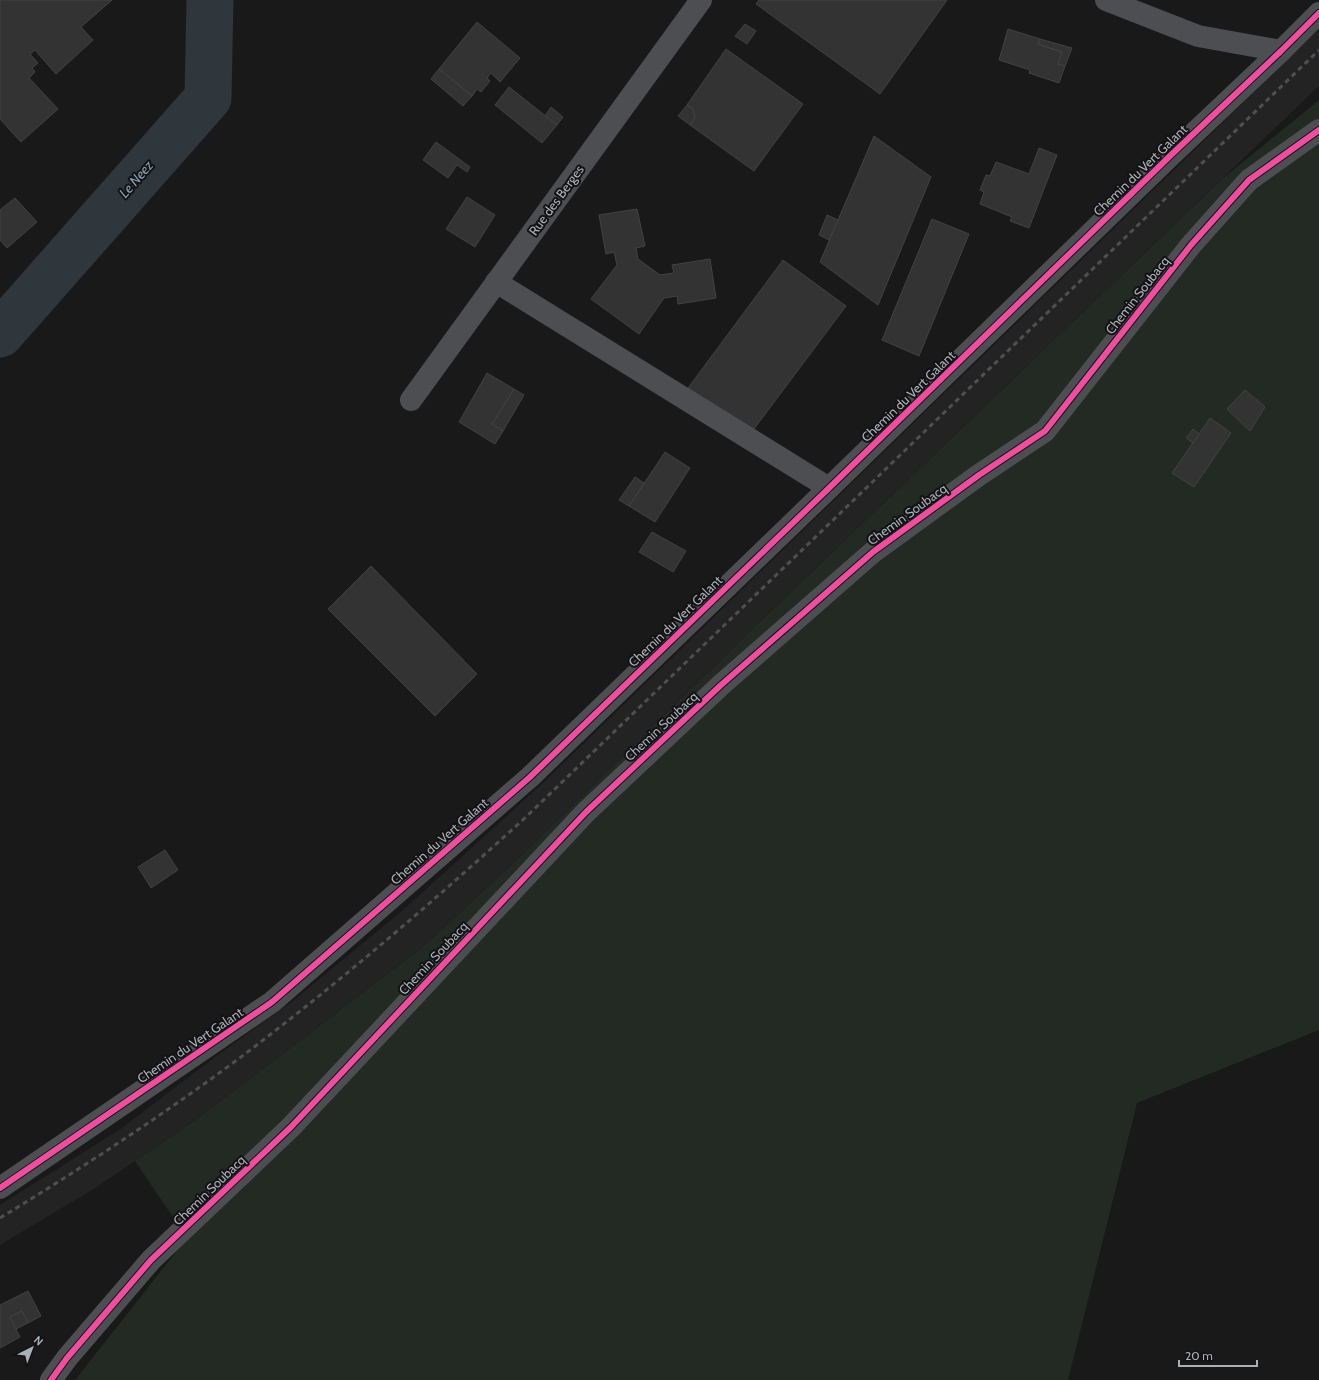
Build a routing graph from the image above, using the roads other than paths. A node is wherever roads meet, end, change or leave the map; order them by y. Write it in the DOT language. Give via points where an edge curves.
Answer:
graph roads {
  1 [pos="701,0"];
  2 [pos="1106,0"];
  3 [pos="1319,13"];
  4 [pos="1281,51"];
  5 [pos="1319,130"];
  6 [pos="496,282"];
  7 [pos="411,400"];
  8 [pos="829,488"];
  9 [pos="0,1188"];
  10 [pos="51,1380"];
  1 -- 6 [label="street, Rue des Berges"];
  2 -- 4 [label="street" via="1198,36"];
  3 -- 4 [label="street, Chemin du Vert Galant"];
  4 -- 8 [label="street, Chemin du Vert Galant"];
  5 -- 10 [label="street, Chemin Soubacq" via="1249,180 1191,245 1045,432 978,475 873,552 721,685 586,812 291,1126 151,1260"];
  6 -- 7 [label="street, Rue des Berges"];
  6 -- 8 [label="street"];
  8 -- 9 [label="street, Chemin du Vert Galant" via="530,777 272,1002"];
}
